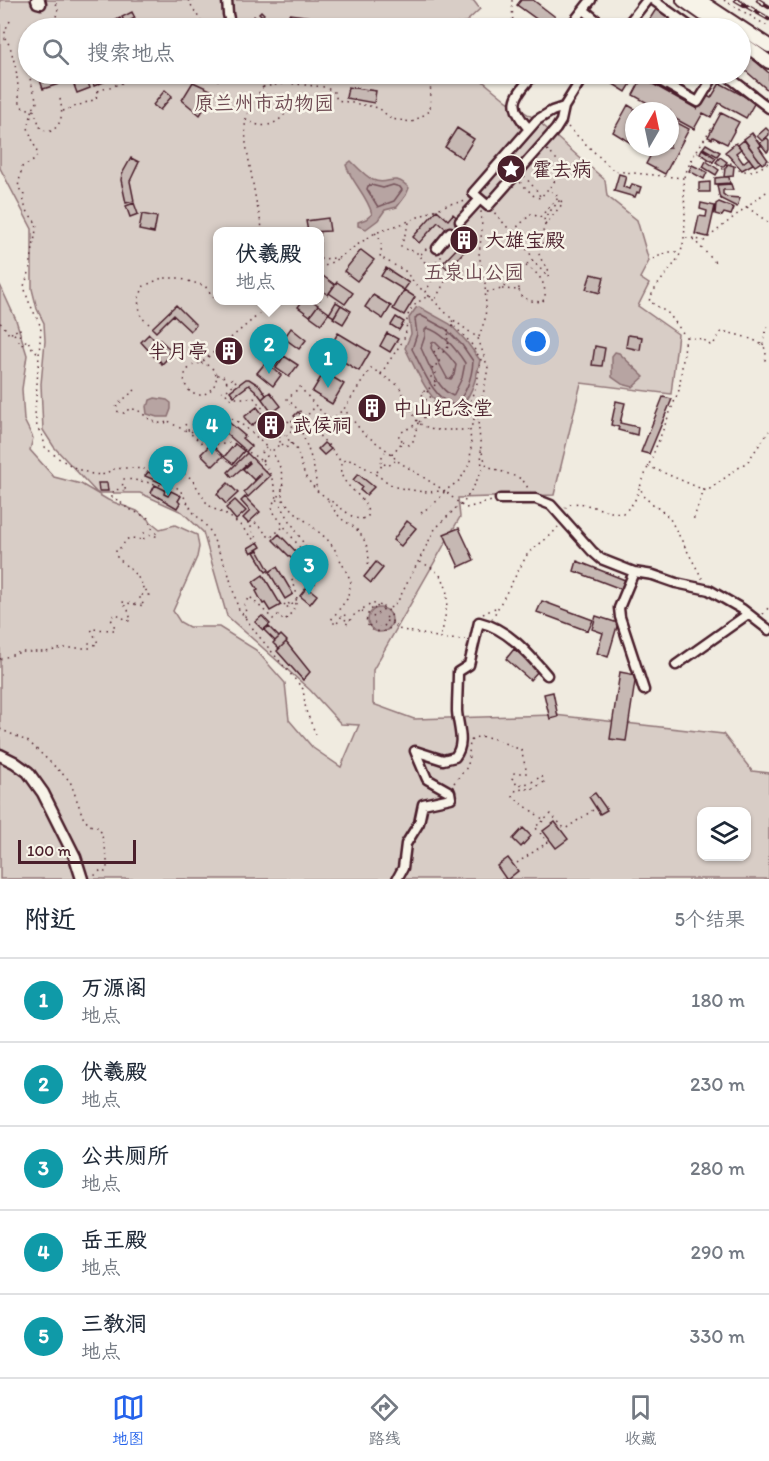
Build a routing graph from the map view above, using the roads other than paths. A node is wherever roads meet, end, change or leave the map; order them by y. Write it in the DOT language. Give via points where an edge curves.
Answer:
graph roads {
  1 [pos="227,0"];
  2 [pos="591,0"];
  3 [pos="647,0"];
  4 [pos="653,0"];
  5 [pos="683,0"];
  6 [pos="699,0"];
  7 [pos="584,10"];
  8 [pos="677,17"];
  9 [pos="229,18"];
  10 [pos="577,18"];
  11 [pos="594,18"];
  12 [pos="633,18"];
  13 [pos="709,18"];
  14 [pos="726,18"];
  15 [pos="751,34"];
  16 [pos="769,46"];
  17 [pos="751,48"];
  18 [pos="769,62"];
  19 [pos="526,84"];
  20 [pos="578,84"];
  21 [pos="666,84"];
  22 [pos="708,84"];
  23 [pos="738,84"];
  24 [pos="564,107"];
  25 [pos="769,108"];
  26 [pos="529,129"];
  27 [pos="480,199"];
  28 [pos="460,220"];
  29 [pos="450,232"];
  30 [pos="437,248"];
  31 [pos="500,499"];
  32 [pos="634,572"];
  33 [pos="748,614"];
  34 [pos="769,630"];
  35 [pos="676,665"];
  36 [pos="547,675"];
  37 [pos="644,690"];
  38 [pos="0,755"];
  39 [pos="82,879"];
  40 [pos="397,879"];
  1 -- 9 [label="street"];
  2 -- 7 [label="street"];
  3 -- 12 [label="street"];
  4 -- 8 [label="street"];
  5 -- 13 [label="highway"];
  6 -- 14 [label="highway"];
  7 -- 10 [label="street"];
  7 -- 11 [label="street"];
  15 -- 16 [label="highway"];
  17 -- 18 [label="highway"];
  19 -- 26 [label="street" via="514,101 521,121"];
  20 -- 24 [label="street"];
  21 -- 22 [label="street" via="698,102"];
  23 -- 25 [label="street"];
  24 -- 26 [label="street" via="537,120"];
  24 -- 27 [label="street" via="556,129 488,206"];
  26 -- 27 [label="street" via="473,193"];
  27 -- 28 [label="street"];
  29 -- 30 [label="street"];
  31 -- 32 [label="street" via="536,499 551,505 602,559"];
  32 -- 33 [label="street" via="709,590"];
  32 -- 37 [label="street" via="619,608"];
  33 -- 34 [label="street"];
  33 -- 35 [label="street"];
  36 -- 40 [label="street" via="522,647 479,622 469,665 458,672 457,714 462,734 459,753 455,758 442,760 415,751 427,779 450,792 451,798 423,804"];
  38 -- 39 [label="main road" via="28,772 43,793"];
}
